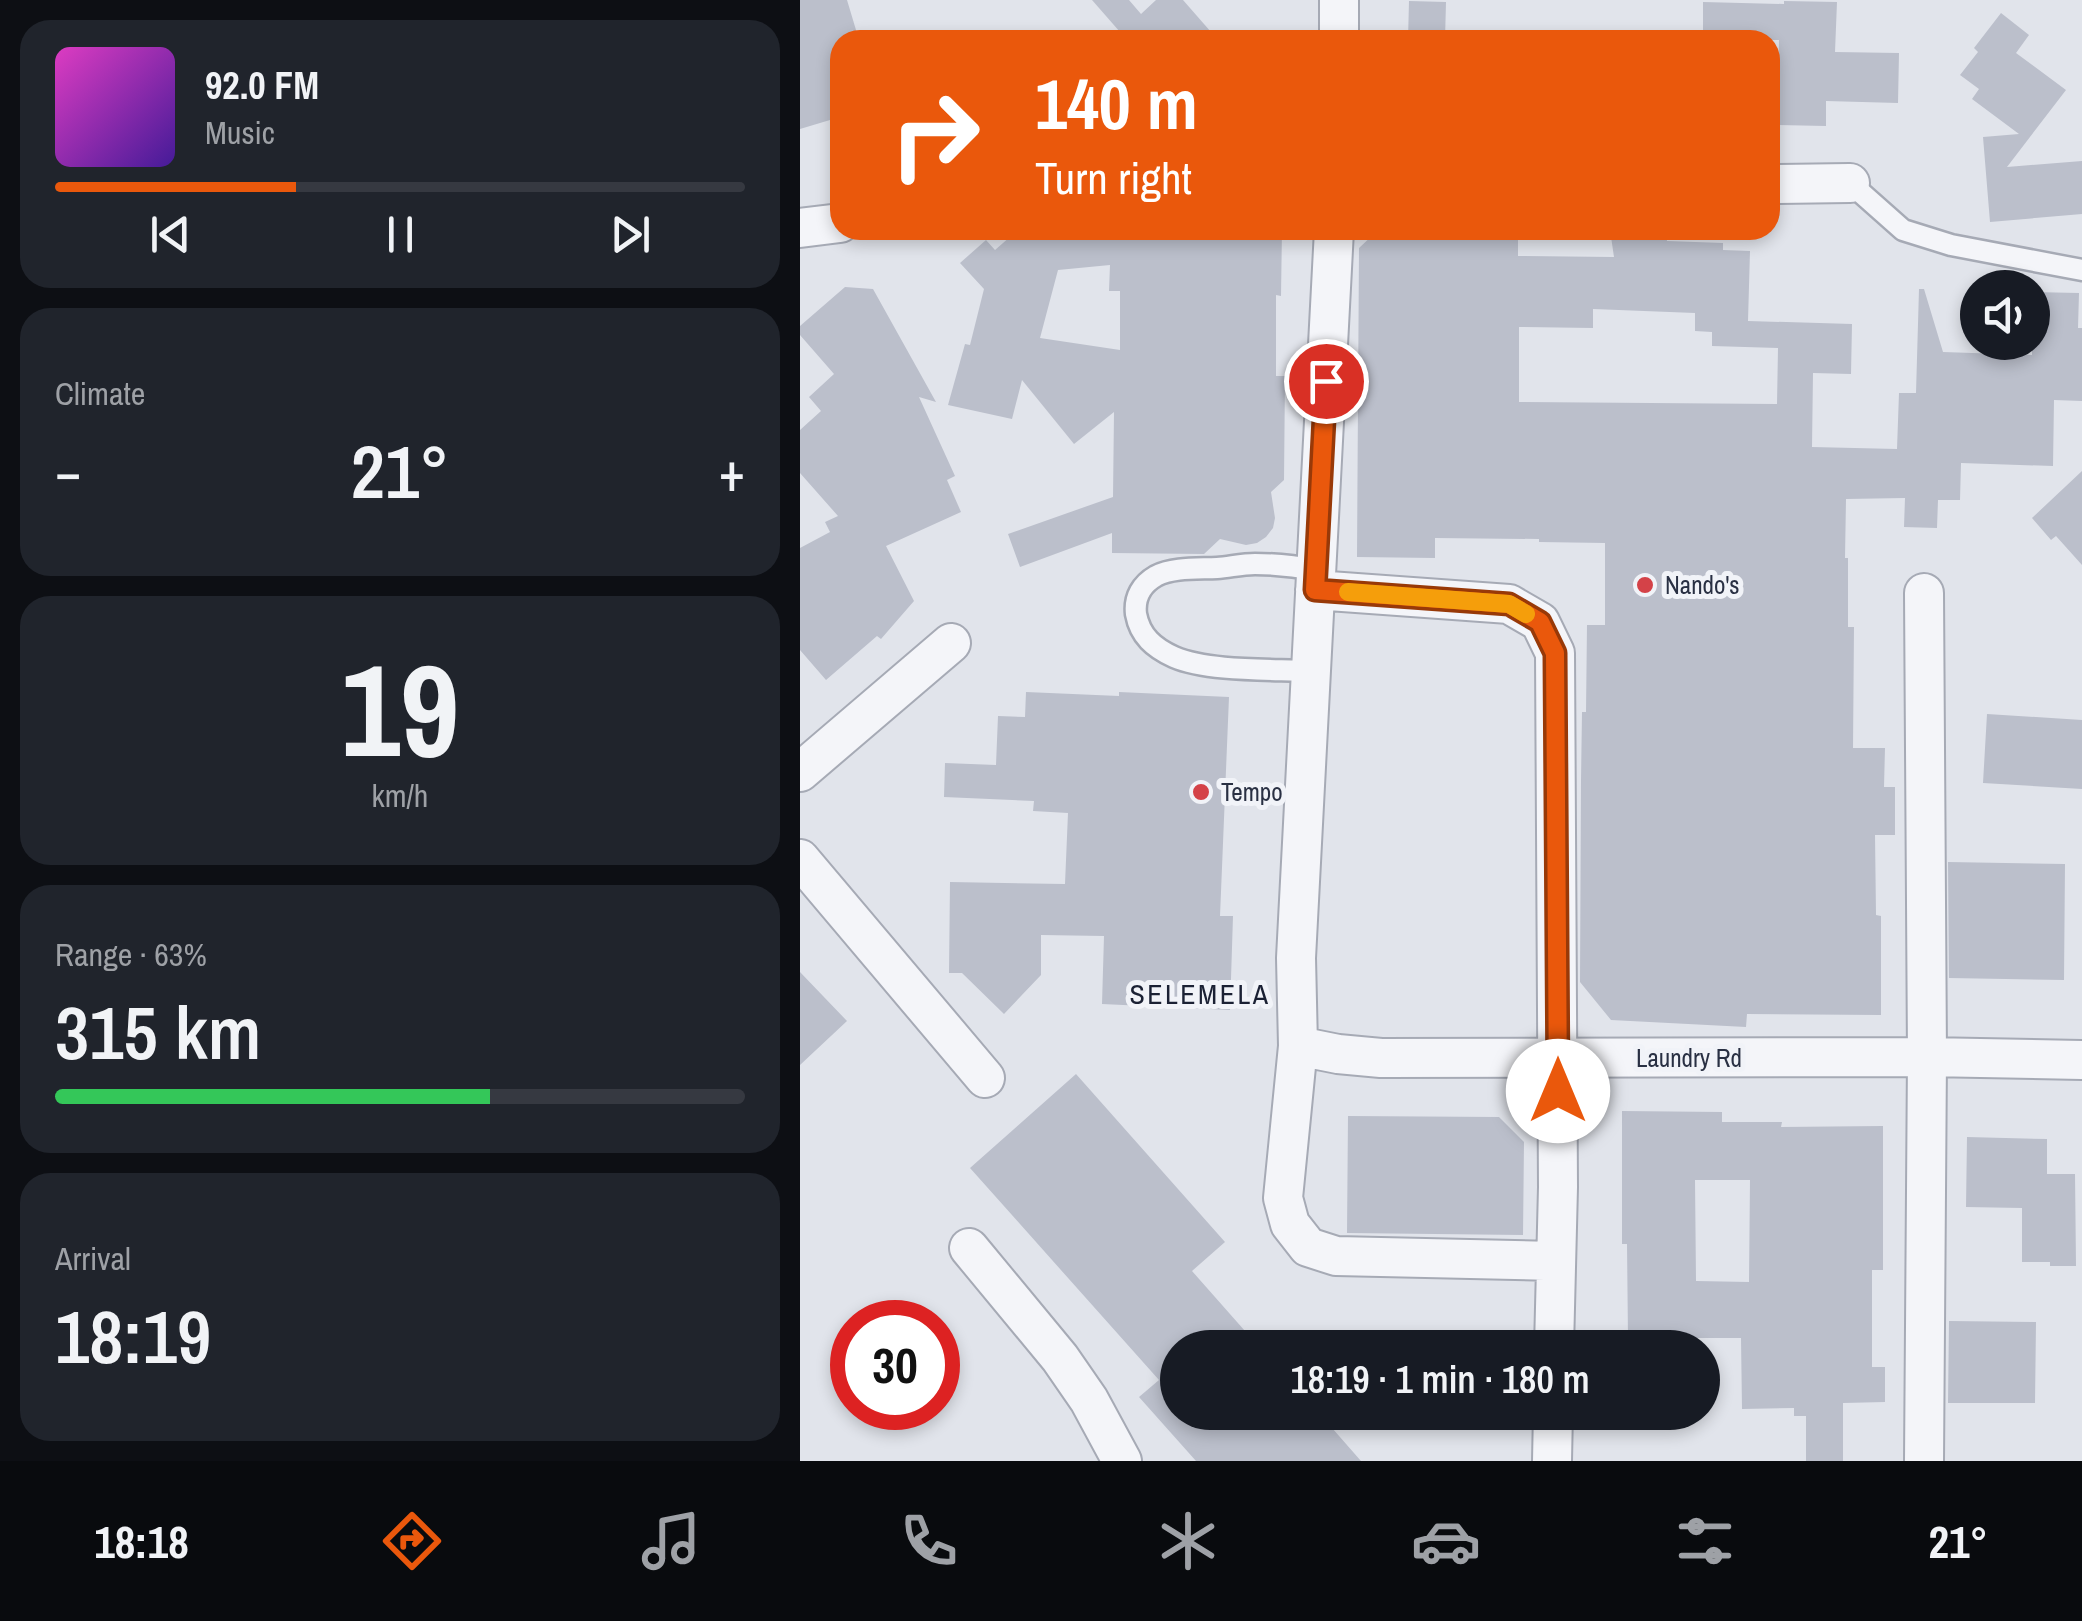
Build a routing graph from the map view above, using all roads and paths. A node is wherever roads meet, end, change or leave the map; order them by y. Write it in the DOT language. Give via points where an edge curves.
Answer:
graph roads {
  1 [pos="1339,0"];
  2 [pos="1339,30"];
  3 [pos="1850,183"];
  4 [pos="1780,184"];
  5 [pos="830,224"];
  6 [pos="800,228"];
  7 [pos="1333,240"];
  8 [pos="2082,270"];
  9 [pos="1316,580"];
  10 [pos="1924,593"];
  11 [pos="951,643"];
  12 [pos="1311,671"];
  13 [pos="800,772"];
  14 [pos="800,859"];
  15 [pos="1298,1046"];
  16 [pos="1927,1057"];
  17 [pos="1558,1058"];
  18 [pos="2082,1060"];
  19 [pos="985,1078"];
  20 [pos="969,1248"];
  21 [pos="1555,1261"];
  22 [pos="1554,1330"];
  23 [pos="1553,1430"];
  24 [pos="1122,1461"];
  25 [pos="1552,1461"];
  26 [pos="1924,1461"];
  1 -- 2 [label="street"];
  3 -- 4 [label="street"];
  3 -- 8 [label="lane" via="1903,230"];
  5 -- 6 [label="street"];
  7 -- 9 [label="street"];
  9 -- 12 [label="street"];
  9 -- 12 [label="lane" via="1285,564 1190,569 1158,574 1136,598 1141,632 1177,659"];
  9 -- 17 [label="street" via="1509,604 1540,622 1555,653"];
  10 -- 16 [label="street"];
  11 -- 13 [label="street"];
  12 -- 15 [label="street" via="1296,958"];
  14 -- 19 [label="street"];
  15 -- 17 [label="street, Laundry Rd" via="1380,1058"];
  15 -- 21 [label="street" via="1283,1198 1290,1224 1308,1247 1336,1256"];
  16 -- 17 [label="street, Laundry Rd"];
  16 -- 18 [label="street, Laundry Rd"];
  16 -- 26 [label="street"];
  17 -- 21 [label="street"];
  20 -- 24 [label="street" via="1060,1358"];
  21 -- 22 [label="street"];
  23 -- 25 [label="street"];
}
